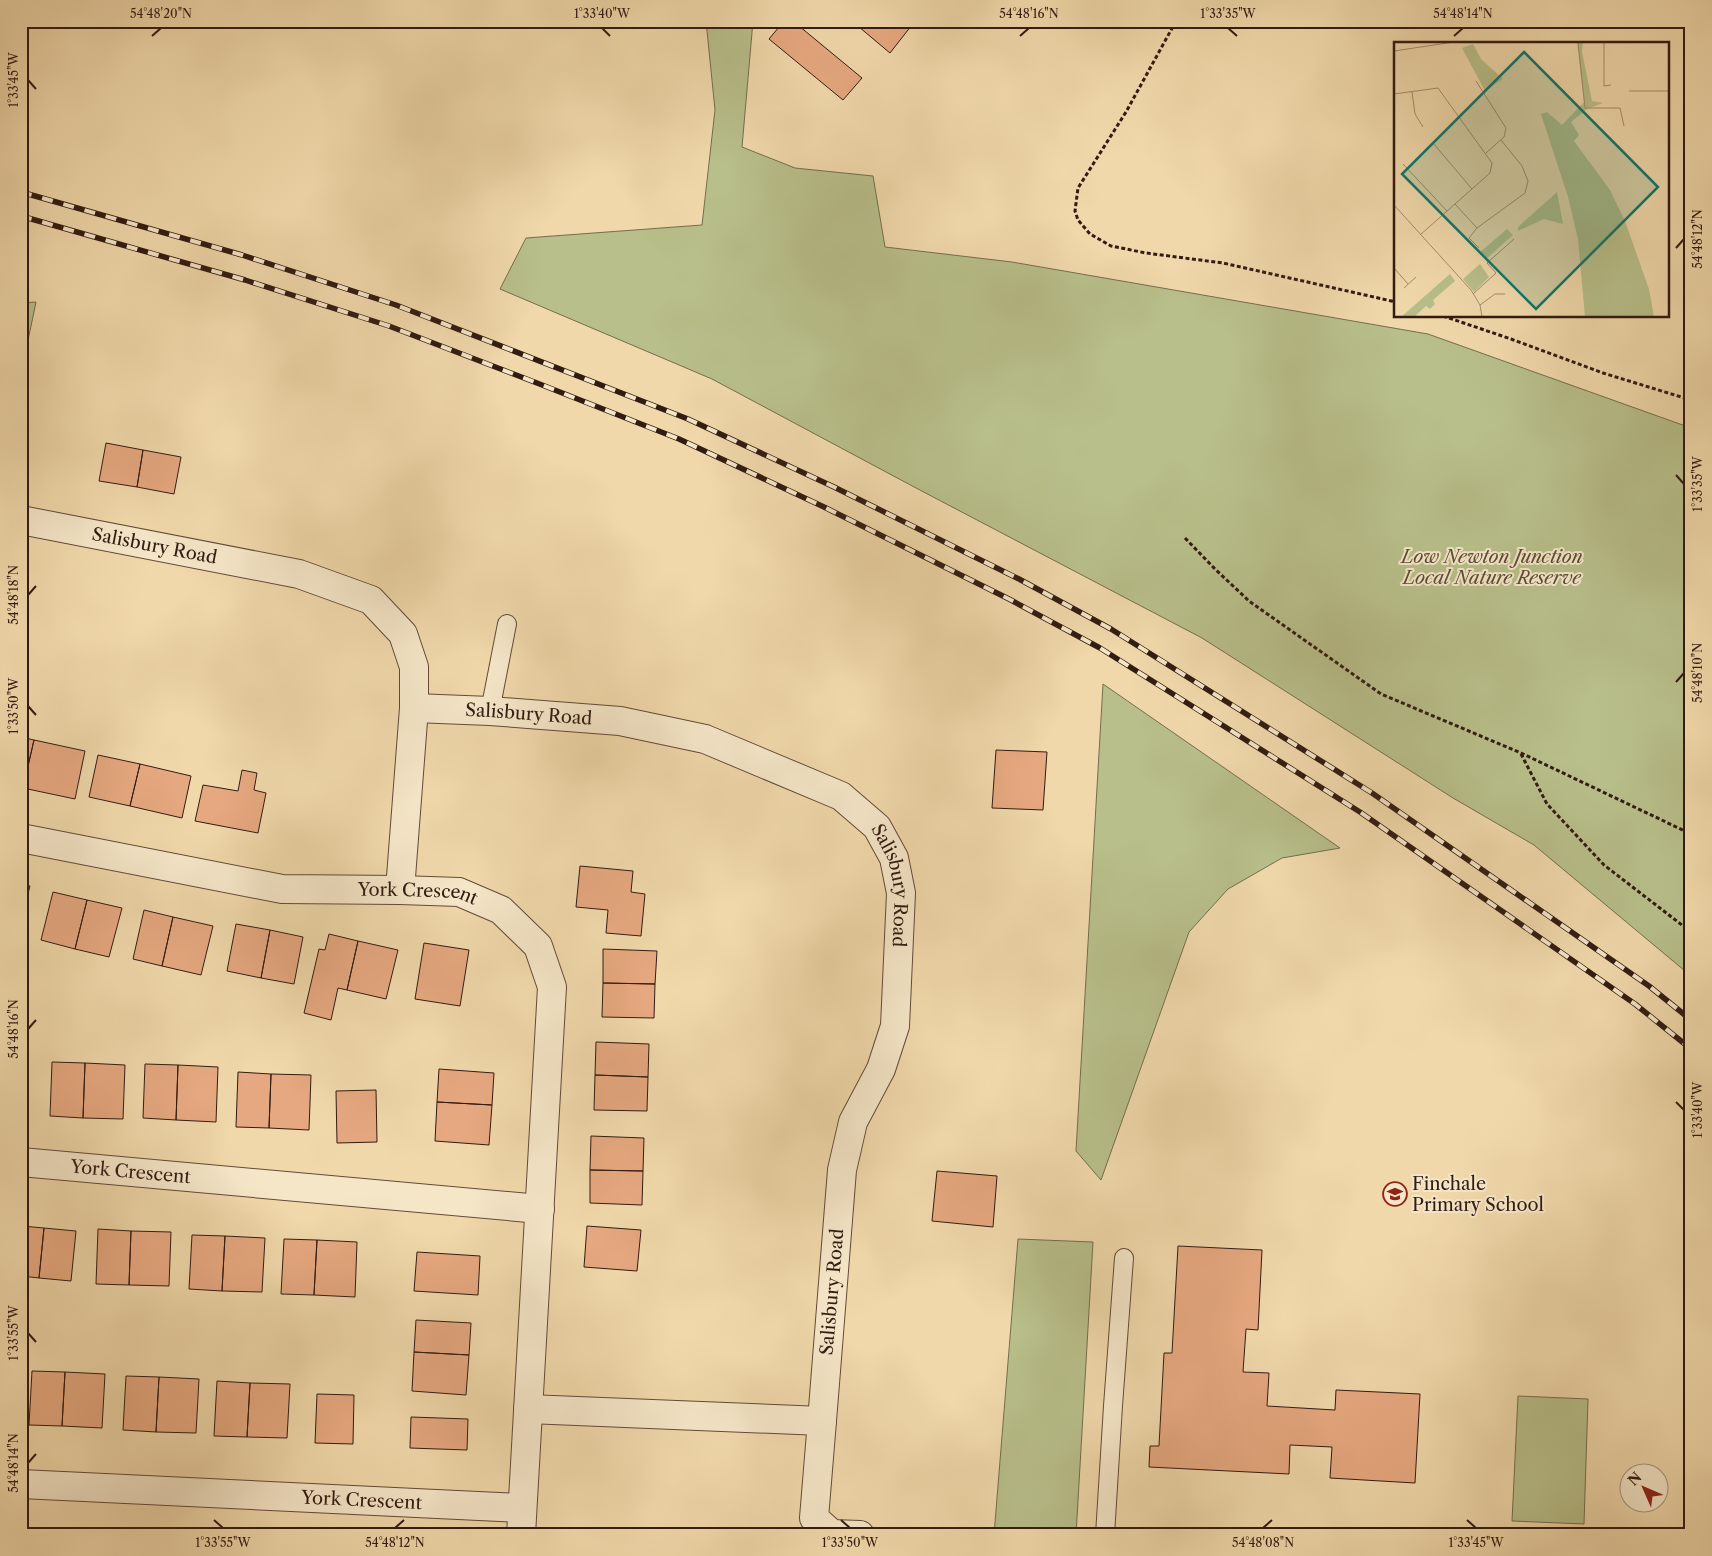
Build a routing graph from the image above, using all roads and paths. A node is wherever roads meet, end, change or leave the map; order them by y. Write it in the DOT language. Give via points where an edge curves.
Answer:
graph roads {
  1 [pos="1176,21"];
  2 [pos="1394,302"];
  3 [pos="1449,318"];
  4 [pos="1691,400"];
  5 [pos="21,520"];
  6 [pos="1185,538"];
  7 [pos="507,624"];
  8 [pos="414,708"];
  9 [pos="490,711"];
  10 [pos="1521,753"];
  11 [pos="1691,834"];
  12 [pos="21,838"];
  13 [pos="400,890"];
  14 [pos="1691,932"];
  15 [pos="21,1162"];
  16 [pos="540,1209"];
  17 [pos="1124,1258"];
  18 [pos="528,1409"];
  19 [pos="822,1421"];
  20 [pos="21,1484"];
  21 [pos="522,1508"];
  22 [pos="521,1535"];
  23 [pos="860,1535"];
  24 [pos="1105,1535"];
  1 -- 2 [label="path" via="1126,112 1078,188 1075,212 1078,220 1090,234 1111,246 1223,263"];
  3 -- 4 [label="path" via="1603,373"];
  5 -- 8 [label="street, Salisbury Road" via="299,574 371,600 403,634 414,667"];
  6 -- 10 [label="path" via="1249,601 1381,694"];
  7 -- 9 [label="lane"];
  8 -- 9 [label="street, Salisbury Road"];
  8 -- 13 [label="street, Salisbury Road"];
  9 -- 19 [label="street, Salisbury Road" via="620,721 705,739 841,796 877,827 894,858 901,893 895,1026 882,1069 853,1122 842,1170"];
  10 -- 11 [label="path"];
  10 -- 14 [label="path" via="1547,804 1604,865"];
  12 -- 13 [label="street, York Crescent" via="282,889"];
  13 -- 16 [label="street, York Crescent" via="459,892 502,910 538,946 552,987"];
  15 -- 16 [label="street, York Crescent"];
  16 -- 18 [label="street, York Crescent"];
  17 -- 24 [label="lane"];
  18 -- 19 [label="street"];
  18 -- 21 [label="street, York Crescent"];
  19 -- 23 [label="street, Salisbury Road" via="814,1518 832,1534"];
  20 -- 21 [label="street, York Crescent"];
  21 -- 22 [label="street, York Crescent"];
}
